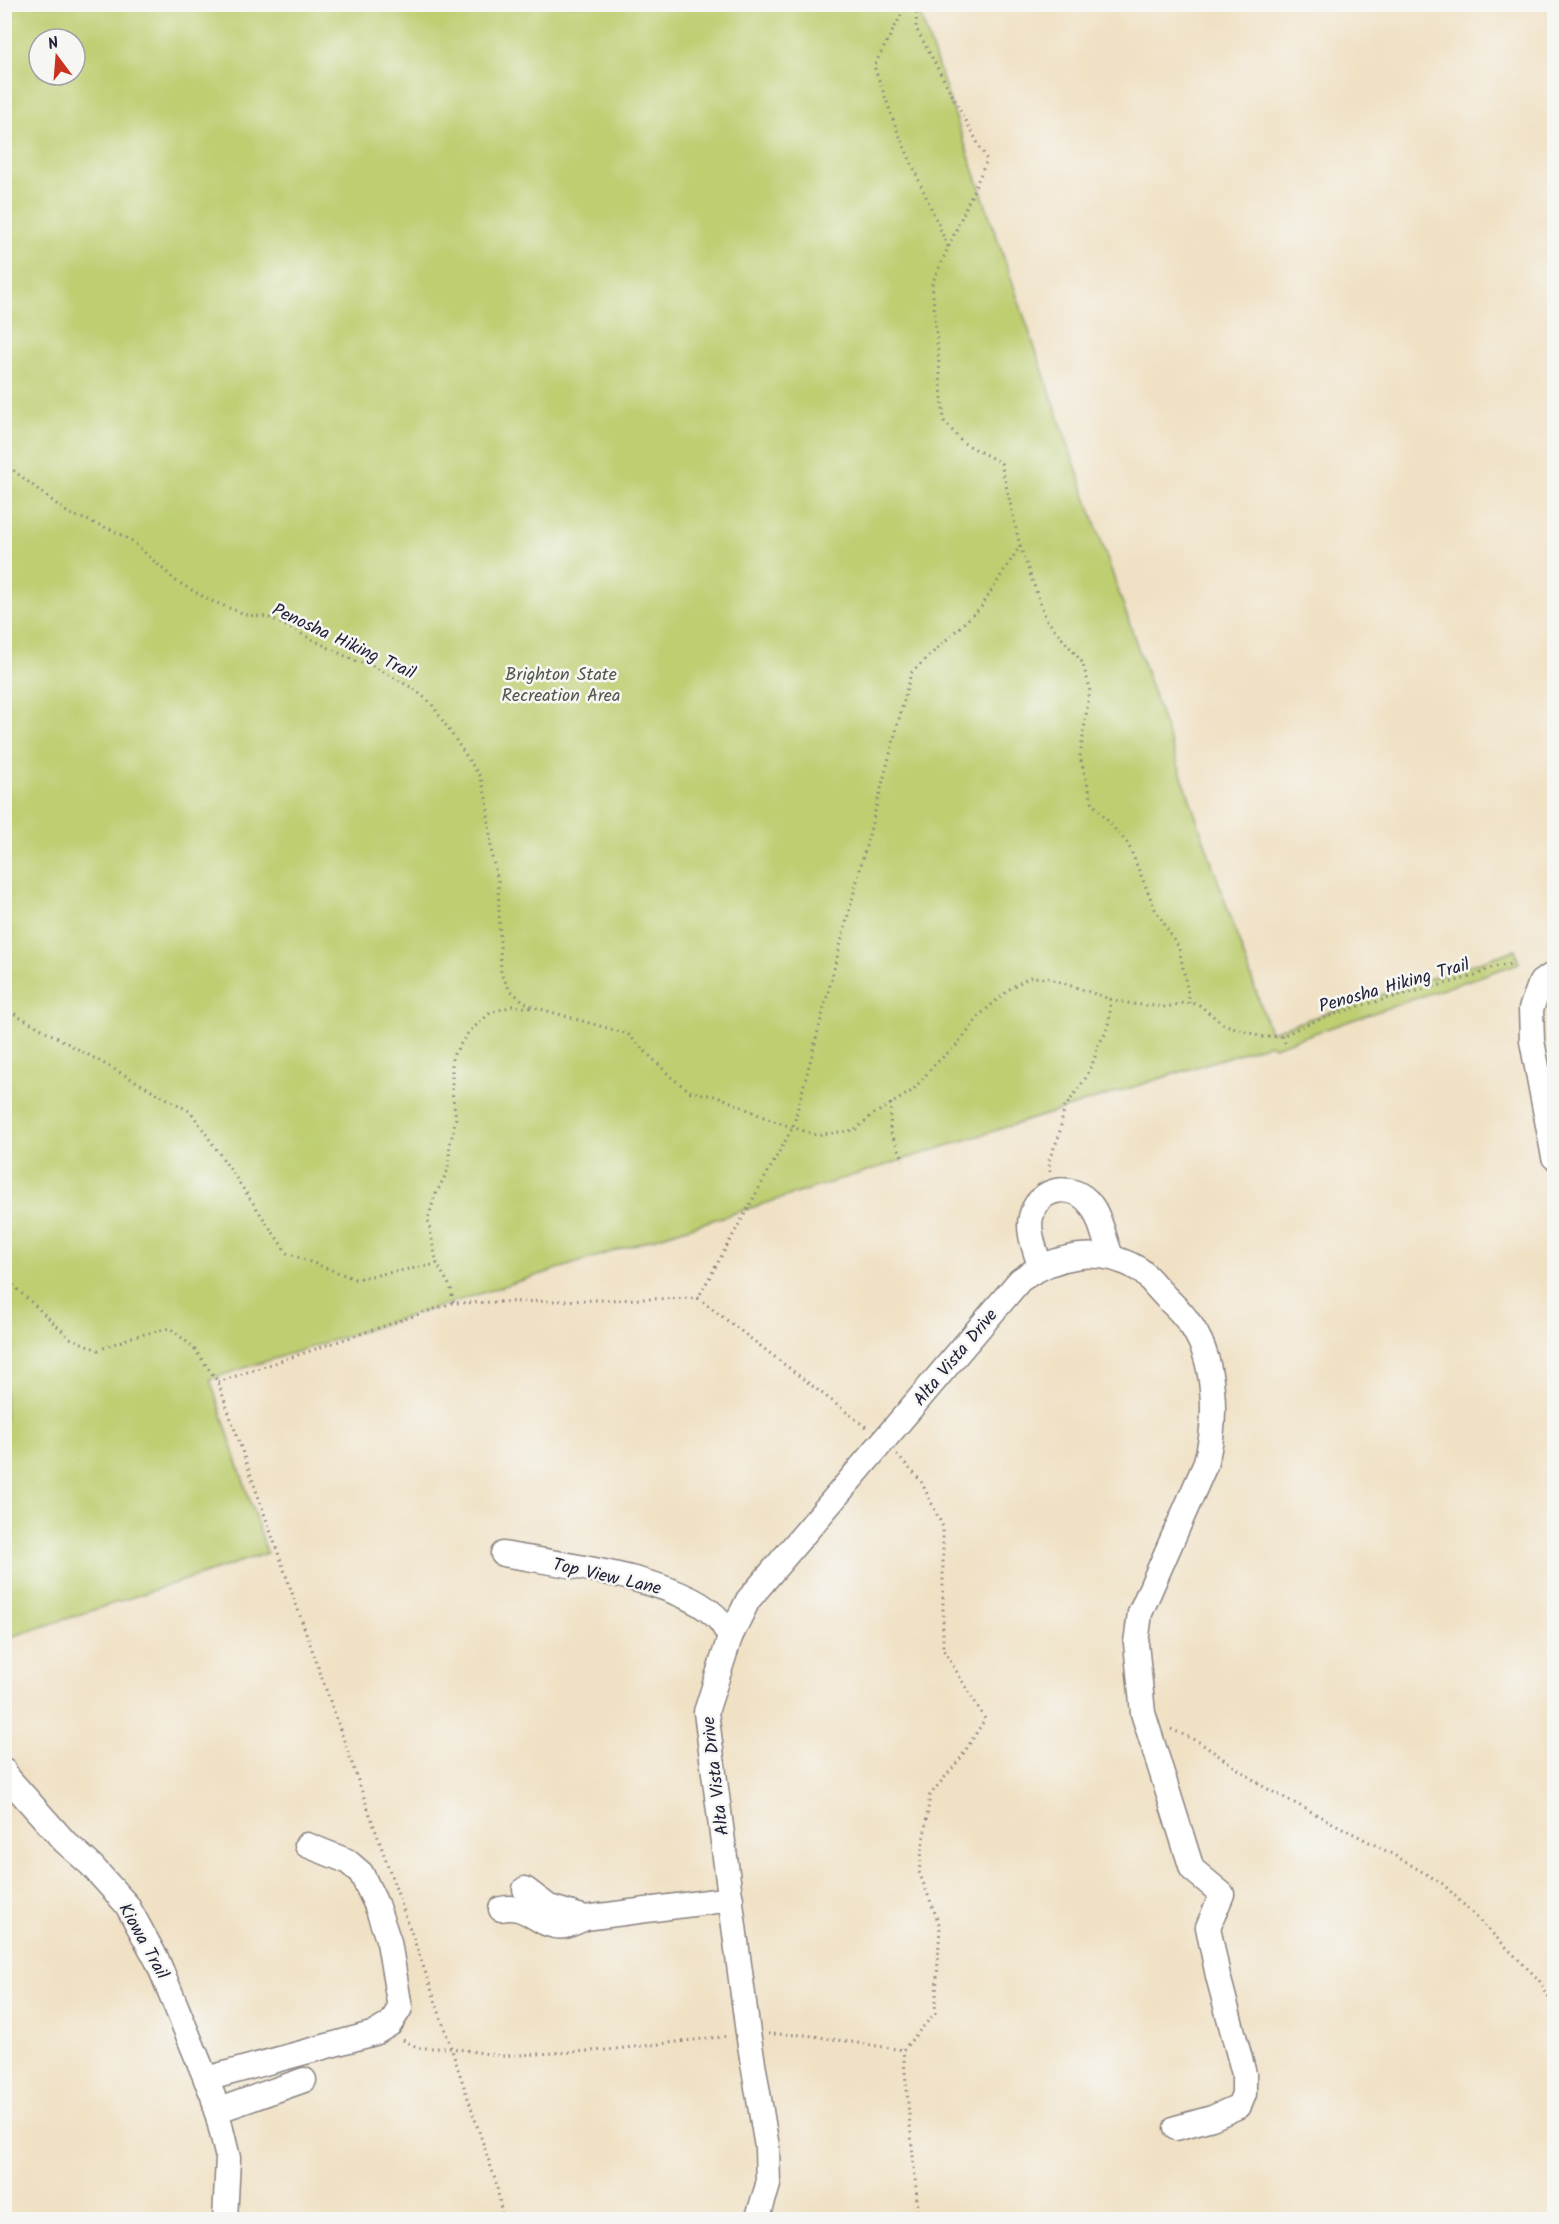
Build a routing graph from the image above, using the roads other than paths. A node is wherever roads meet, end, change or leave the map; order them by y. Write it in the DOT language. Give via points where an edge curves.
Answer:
graph roads {
  1 [pos="1554,974"];
  2 [pos="1554,1157"];
  3 [pos="1111,1256"];
  4 [pos="1040,1266"];
  5 [pos="503,1554"];
  6 [pos="730,1637"];
  7 [pos="4,1771"];
  8 [pos="307,1845"];
  9 [pos="525,1889"];
  10 [pos="731,1899"];
  11 [pos="501,1909"];
  12 [pos="585,1918"];
  13 [pos="206,2079"];
  14 [pos="304,2080"];
  15 [pos="216,2111"];
  16 [pos="1176,2128"];
  17 [pos="225,2220"];
  18 [pos="757,2220"];
  1 -- 2 [label="street" via="1541,982 1531,1009 1532,1041"];
  3 -- 4 [label="street, Alta Vista Drive" via="1069,1257"];
  3 -- 4 [label="street" via="1093,1207 1077,1192 1066,1189 1041,1198 1030,1216"];
  3 -- 16 [label="street, Alta Vista Drive" via="1141,1271 1188,1321 1202,1348 1212,1384 1213,1412 1205,1465 1140,1613 1136,1643 1144,1717 1192,1869 1222,1894 1208,1928 1244,2074 1244,2094 1239,2106"];
  4 -- 6 [label="street, Alta Vista Drive" via="1020,1280 748,1600"];
  5 -- 6 [label="street, Top View Lane" via="659,1585 703,1607 720,1620"];
  6 -- 10 [label="street, Alta Vista Drive" via="706,1712"];
  7 -- 13 [label="street, Kiowa Trail" via="65,1842 127,1905 157,1960"];
  8 -- 13 [label="street" via="347,1861 361,1873 389,1942 400,2008 390,2024 375,2033"];
  9 -- 12 [label="street" via="549,1907"];
  10 -- 12 [label="street"];
  10 -- 18 [label="street, Alta Vista Drive" via="767,2156 768,2185"];
  11 -- 12 [label="street" via="526,1910 548,1926 566,1926"];
  13 -- 15 [label="street, Kiowa Trail"];
  14 -- 15 [label="street"];
  15 -- 17 [label="street, Kiowa Trail" via="228,2158"];
}
